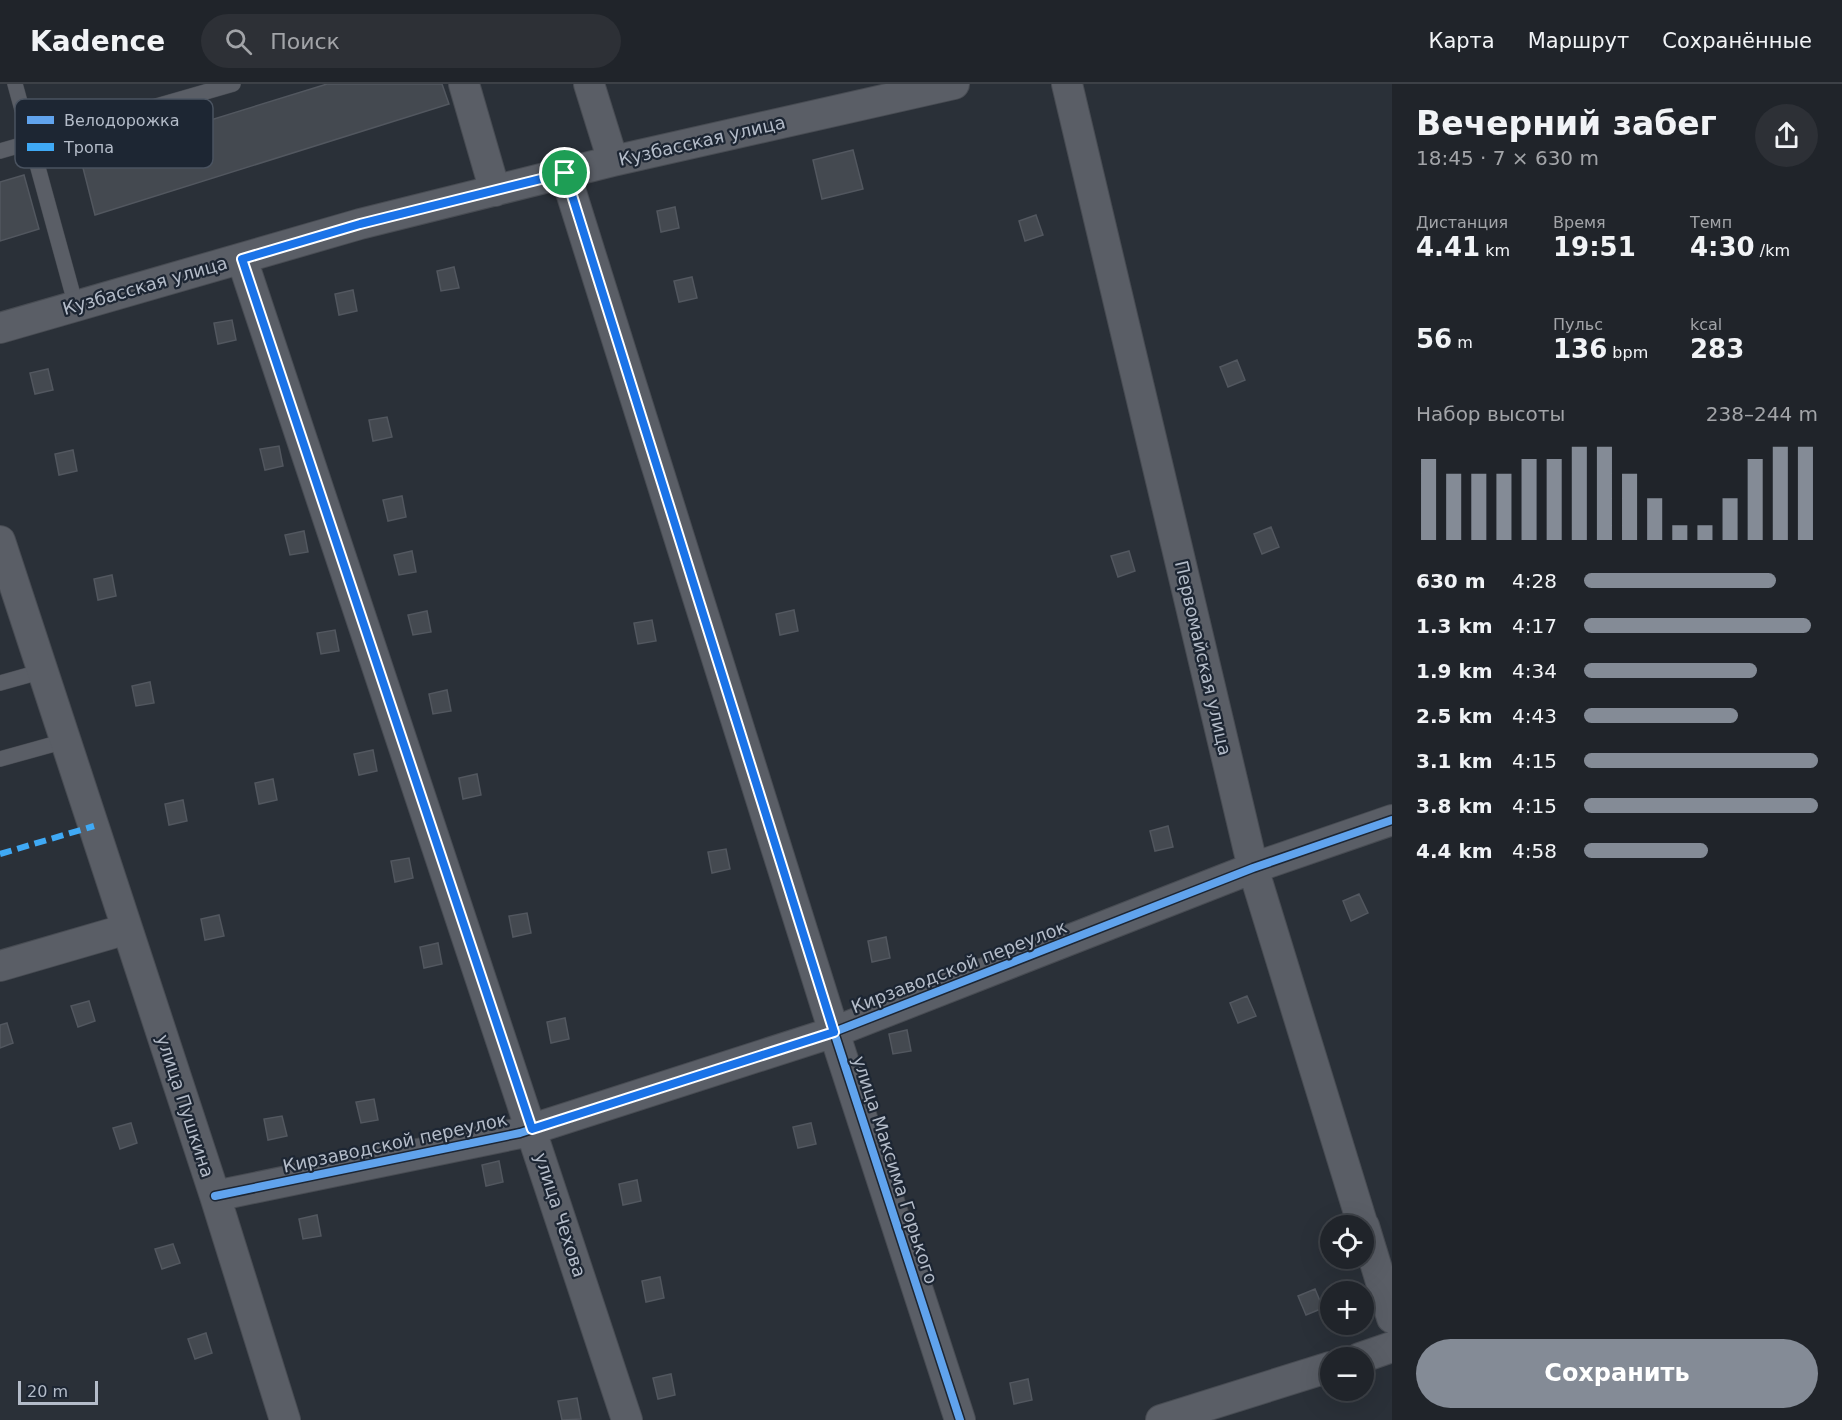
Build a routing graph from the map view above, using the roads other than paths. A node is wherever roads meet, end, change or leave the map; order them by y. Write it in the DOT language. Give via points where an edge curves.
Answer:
graph roads {
  1 [pos="15,84"];
  2 [pos="233,84"];
  3 [pos="464,84"];
  4 [pos="589,84"];
  5 [pos="954,84"];
  6 [pos="1067,84"];
  7 [pos="19,99"];
  8 [pos="181,99"];
  9 [pos="15,147"];
  10 [pos="0,151"];
  11 [pos="613,161"];
  12 [pos="38,168"];
  13 [pos="565,173"];
  14 [pos="495,190"];
  15 [pos="242,259"];
  16 [pos="76,306"];
  17 [pos="0,328"];
  18 [pos="0,541"];
  19 [pos="8,591"];
  20 [pos="43,671"];
  21 [pos="0,683"];
  22 [pos="65,741"];
  23 [pos="0,759"];
  24 [pos="1392,820"];
  25 [pos="1253,868"];
  26 [pos="128,929"];
  27 [pos="0,966"];
  28 [pos="834,1032"];
  29 [pos="532,1129"];
  30 [pos="215,1196"];
  31 [pos="1361,1215"];
  32 [pos="1374,1259"];
  33 [pos="1392,1318"];
  34 [pos="1392,1347"];
  35 [pos="1374,1353"];
  36 [pos="1320,1370"];
  37 [pos="285,1420"];
  38 [pos="627,1420"];
  39 [pos="960,1420"];
  40 [pos="1161,1420"];
  1 -- 7 [label="lane"];
  2 -- 8 [label="lane"];
  3 -- 14 [label="street"];
  4 -- 11 [label="street"];
  5 -- 11 [label="street, Кузбасская улица"];
  6 -- 25 [label="street, Первомайская улица"];
  9 -- 10 [label="lane"];
  11 -- 13 [label="street, Кузбасская улица"];
  12 -- 16 [label="lane"];
  13 -- 14 [label="street, Кузбасская улица"];
  13 -- 28 [label="street, улица Максима Горького"];
  14 -- 15 [label="street, Кузбасская улица"];
  15 -- 16 [label="street, Кузбасская улица"];
  15 -- 29 [label="street, улица Чехова"];
  16 -- 17 [label="street, Кузбасская улица"];
  18 -- 19 [label="street, улица Пушкина"];
  19 -- 20 [label="street, улица Пушкина"];
  20 -- 21 [label="lane"];
  20 -- 22 [label="street, улица Пушкина"];
  22 -- 23 [label="lane"];
  22 -- 26 [label="street, улица Пушкина"];
  24 -- 25 [label="street, Кирзаводской переулок"];
  25 -- 28 [label="street, Кирзаводской переулок"];
  25 -- 31 [label="street, Первомайская улица"];
  26 -- 27 [label="street"];
  26 -- 30 [label="street, улица Пушкина"];
  28 -- 29 [label="street, Кирзаводской переулок"];
  28 -- 39 [label="street, улица Максима Горького"];
  29 -- 30 [label="street, Кирзаводской переулок"];
  29 -- 38 [label="street, улица Чехова"];
  30 -- 37 [label="street, улица Пушкина"];
  32 -- 33 [label="street, Первомайская улица"];
  34 -- 35 [label="street"];
  36 -- 40 [label="street"];
}
